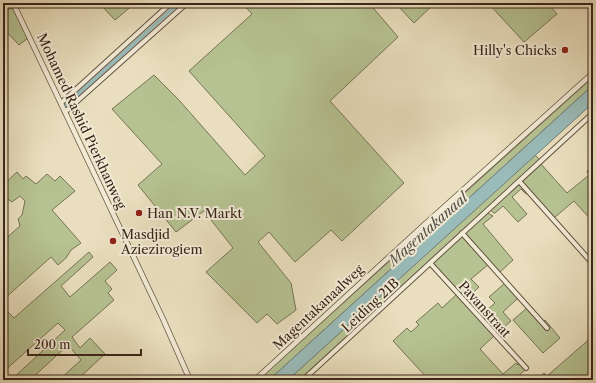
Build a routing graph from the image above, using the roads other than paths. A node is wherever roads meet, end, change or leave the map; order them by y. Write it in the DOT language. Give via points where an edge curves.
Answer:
graph roads {
  1 [pos="13,3"];
  2 [pos="171,3"];
  3 [pos="187,3"];
  4 [pos="593,73"];
  5 [pos="61,103"];
  6 [pos="66,112"];
  7 [pos="592,114"];
  8 [pos="519,181"];
  9 [pos="462,234"];
  10 [pos="430,263"];
  11 [pos="593,264"];
  12 [pos="547,328"];
  13 [pos="526,368"];
  14 [pos="190,380"];
  15 [pos="255,380"];
  16 [pos="303,380"];
  1 -- 5 [label="street, Mohamed Rashid Pierkhanweg"];
  2 -- 5 [label="street"];
  3 -- 6 [label="street"];
  4 -- 15 [label="street, Magentakanaalweg"];
  5 -- 6 [label="street, Mohamed Rashid Pierkhanweg"];
  6 -- 14 [label="street, Mohamed Rashid Pierkhanweg"];
  7 -- 8 [label="street, Leiding 21B"];
  8 -- 9 [label="street, Leiding 21B"];
  8 -- 11 [label="street"];
  9 -- 10 [label="street, Leiding 21B"];
  9 -- 12 [label="street"];
  10 -- 13 [label="street, Pavanstraat"];
  10 -- 16 [label="street, Leiding 21B"];
}
